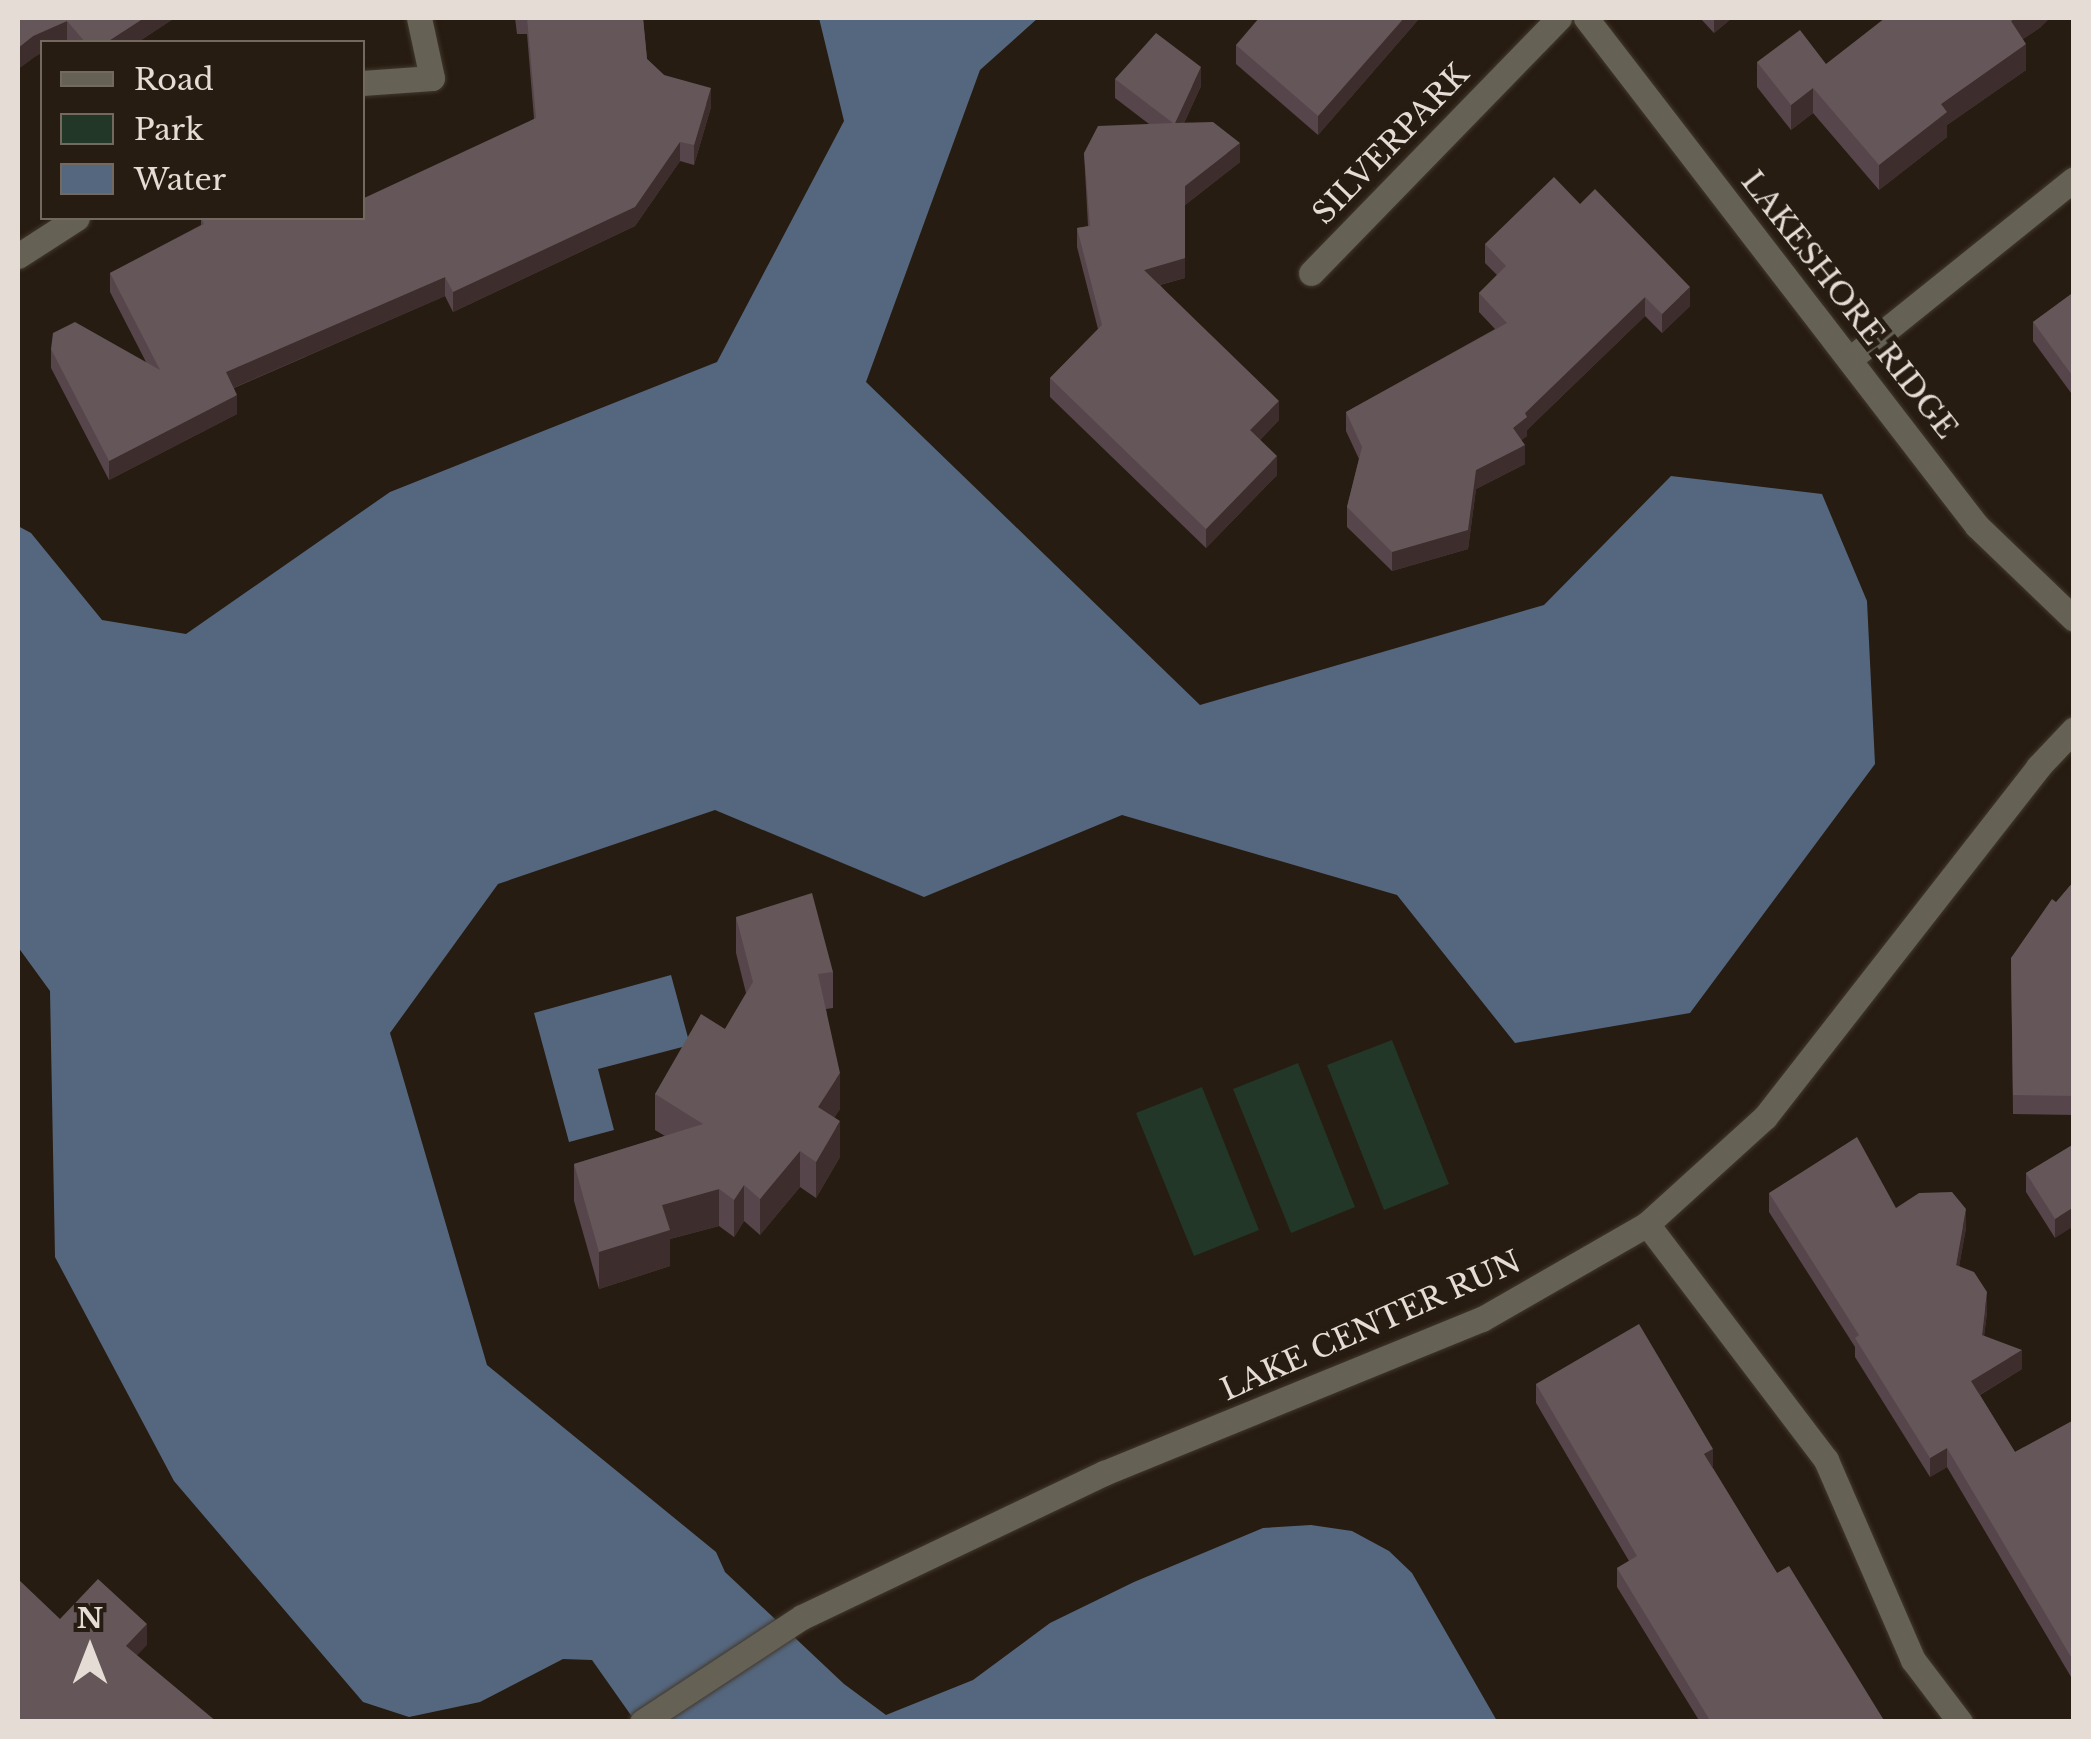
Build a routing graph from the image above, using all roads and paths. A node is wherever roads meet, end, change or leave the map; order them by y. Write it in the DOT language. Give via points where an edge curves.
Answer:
graph roads {
  1 [pos="419,18"];
  2 [pos="1559,18"];
  3 [pos="1586,18"];
  4 [pos="365,83"];
  5 [pos="2074,179"];
  6 [pos="74,220"];
  7 [pos="18,256"];
  8 [pos="1311,273"];
  9 [pos="1850,360"];
  10 [pos="2074,619"];
  11 [pos="2074,729"];
  12 [pos="1647,1224"];
  13 [pos="642,1722"];
  14 [pos="1960,1722"];
  1 -- 4 [label="street" via="432,78"];
  2 -- 8 [label="street, SILVERPARK"];
  3 -- 9 [label="street, LAKESHORE RIDGE"];
  5 -- 9 [label="street"];
  6 -- 7 [label="street"];
  9 -- 10 [label="street, LAKESHORE RIDGE" via="1978,526"];
  11 -- 12 [label="street, LAKE CENTER RUN" via="1765,1117"];
  12 -- 13 [label="street, LAKE CENTER RUN" via="1482,1319 1104,1473 802,1617"];
  12 -- 14 [label="street" via="1826,1460 1913,1660"];
}
